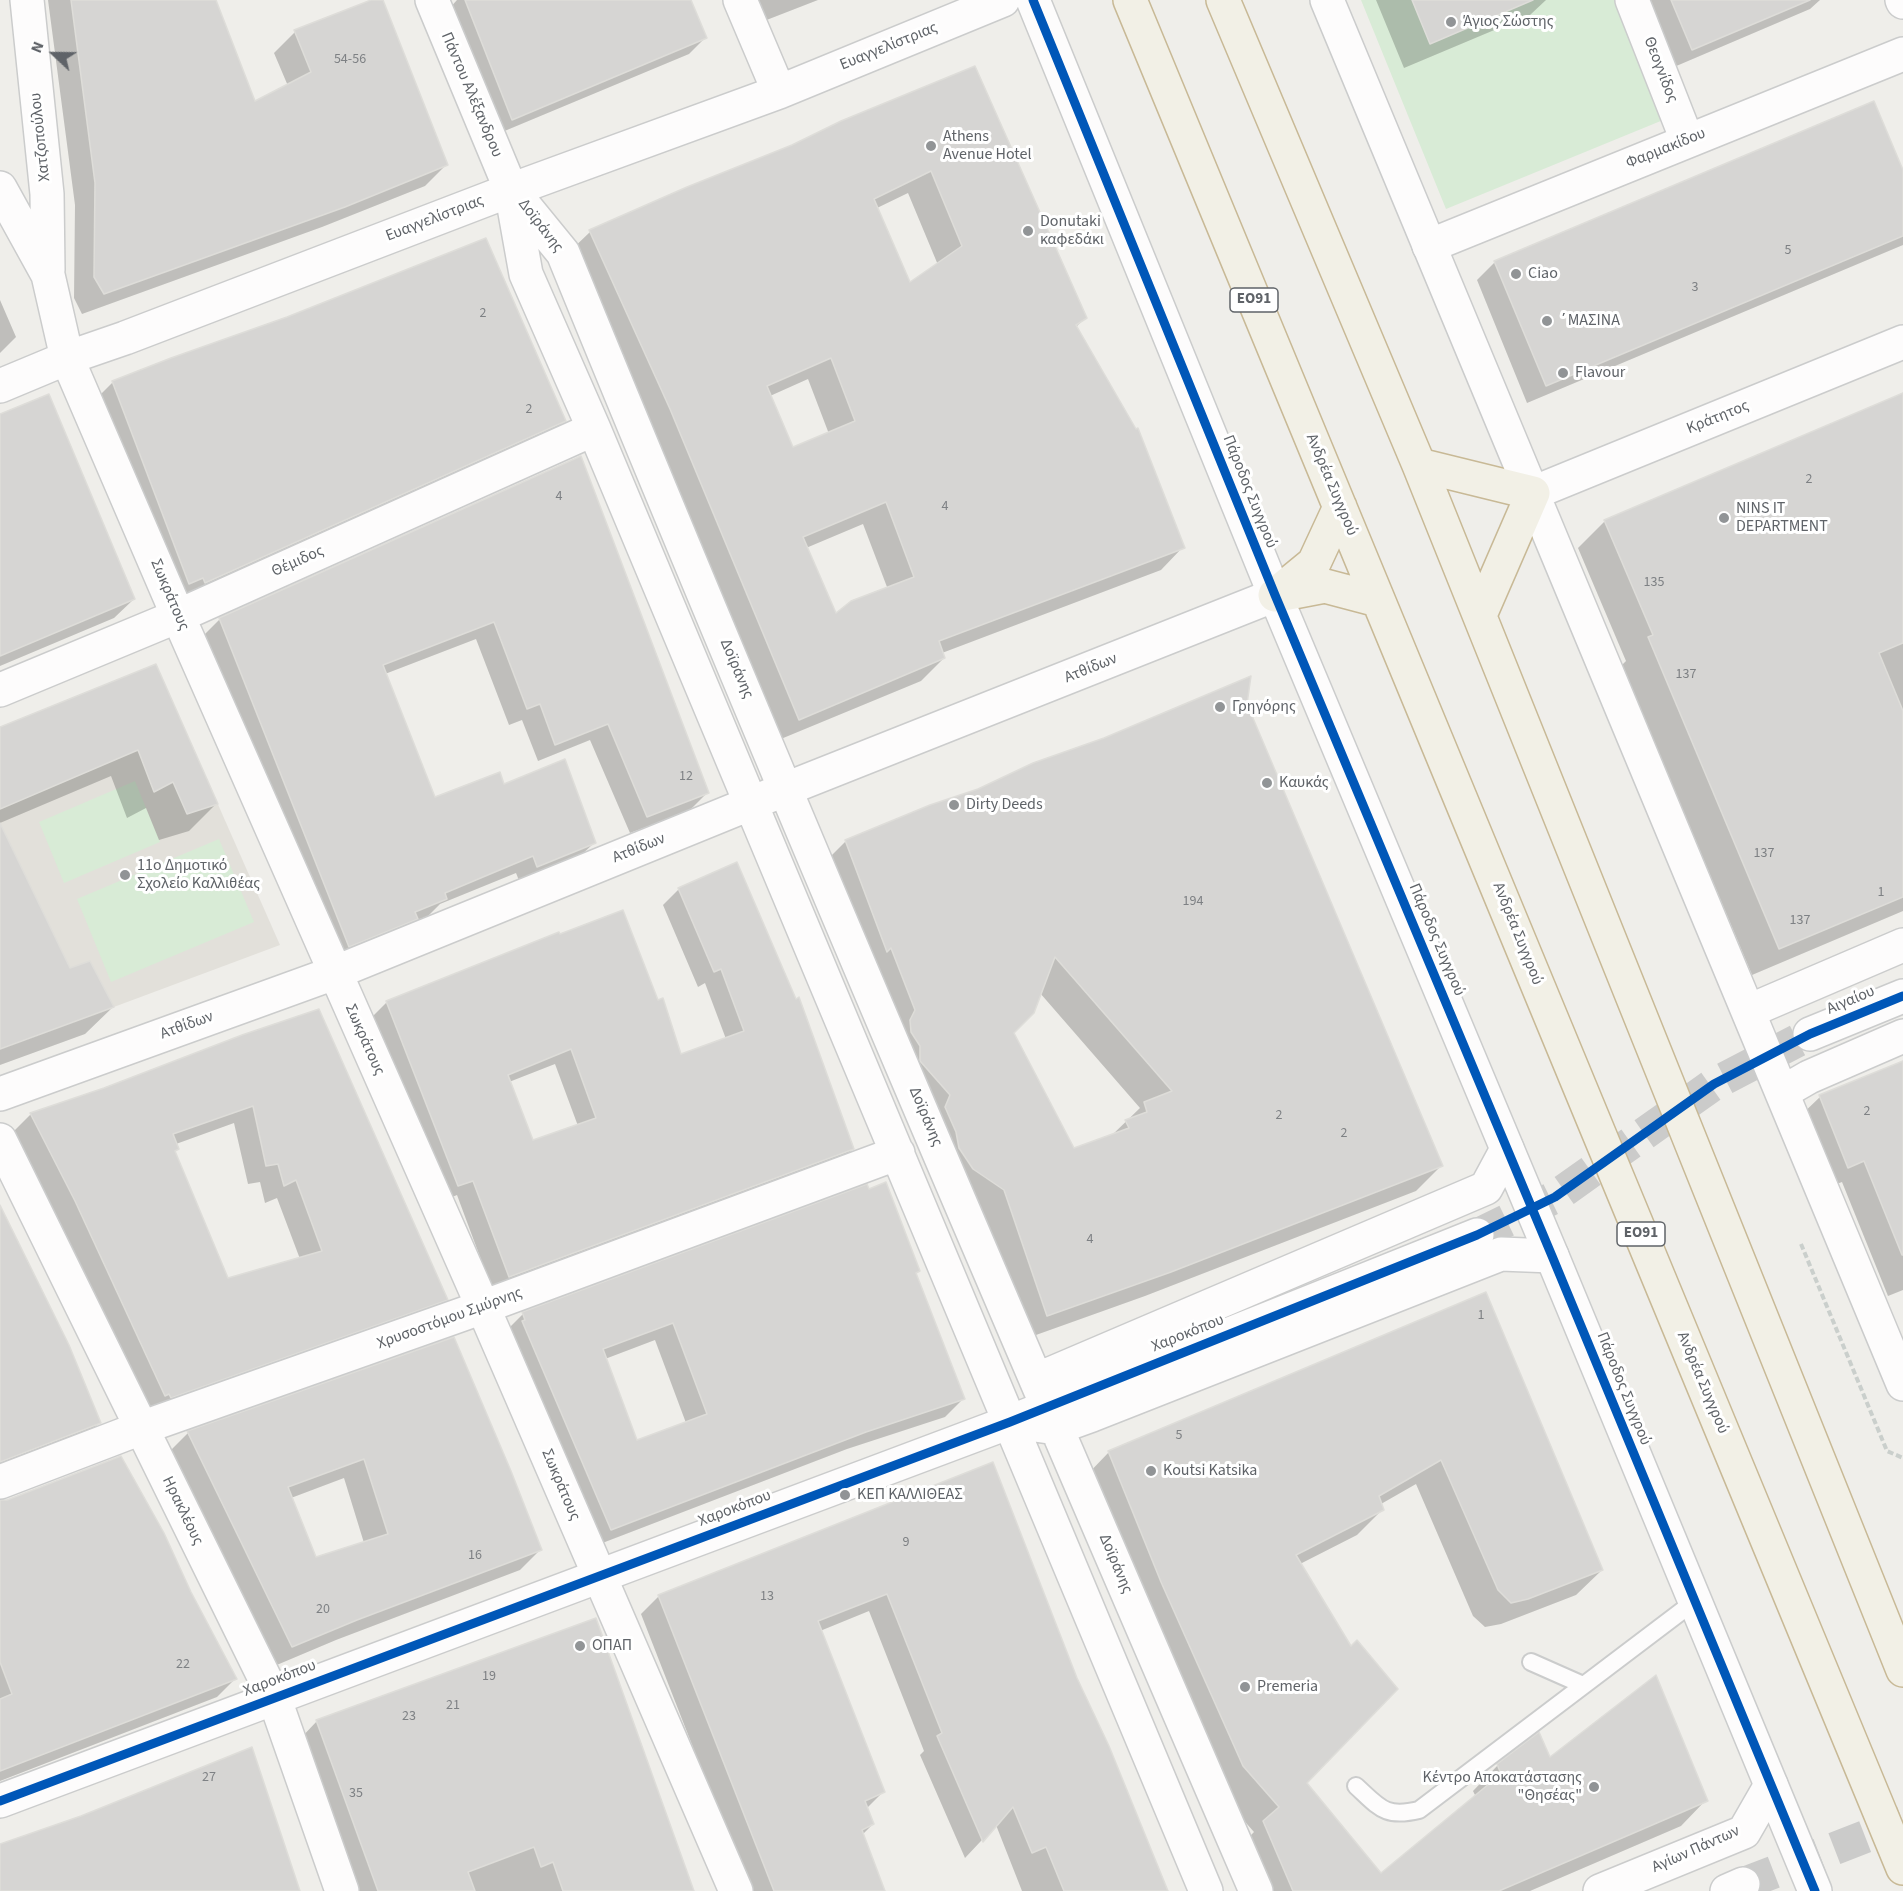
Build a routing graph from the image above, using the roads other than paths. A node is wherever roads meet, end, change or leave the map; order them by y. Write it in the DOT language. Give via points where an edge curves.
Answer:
graph roads {
  1 [pos="27,0"];
  2 [pos="432,0"];
  3 [pos="741,0"];
  4 [pos="1003,0"];
  5 [pos="1033,0"];
  6 [pos="1130,0"];
  7 [pos="1223,0"];
  8 [pos="1327,0"];
  9 [pos="1632,0"];
  10 [pos="1903,54"];
  11 [pos="778,92"];
  12 [pos="1687,140"];
  13 [pos="0,188"];
  14 [pos="511,190"];
  15 [pos="1429,246"];
  16 [pos="48,275"];
  17 [pos="1903,342"];
  18 [pos="67,358"];
  19 [pos="0,386"];
  20 [pos="594,429"];
  21 [pos="1419,465"];
  22 [pos="1533,493"];
  23 [pos="1340,507"];
  24 [pos="1275,595"];
  25 [pos="1378,600"];
  26 [pos="1480,615"];
  27 [pos="178,616"];
  28 [pos="0,690"];
  29 [pos="786,789"];
  30 [pos="750,804"];
  31 [pos="1903,945"];
  32 [pos="334,972"];
  33 [pos="1903,996"];
  34 [pos="1749,1011"];
  35 [pos="1810,1034"];
  36 [pos="1903,1036"];
  37 [pos="1783,1092"];
  38 [pos="0,1094"];
  39 [pos="0,1140"];
  40 [pos="1507,1149"];
  41 [pos="898,1153"];
  42 [pos="1477,1236"];
  43 [pos="1552,1256"];
  44 [pos="483,1307"];
  45 [pos="1899,1363"];
  46 [pos="1046,1405"];
  47 [pos="1010,1422"];
  48 [pos="141,1428"];
  49 [pos="0,1482"];
  50 [pos="600,1576"];
  51 [pos="1695,1601"];
  52 [pos="1531,1662"];
  53 [pos="1903,1670"];
  54 [pos="1583,1685"];
  55 [pos="274,1697"];
  56 [pos="1772,1785"];
  57 [pos="1356,1786"];
  58 [pos="0,1801"];
  59 [pos="1903,1868"];
  60 [pos="1810,1889"];
  61 [pos="342,1891"];
  62 [pos="736,1891"];
  63 [pos="1206,1891"];
  64 [pos="1256,1891"];
  65 [pos="1600,1891"];
  1 -- 16 [label="street, Χατζοπούλου" via="47,194"];
  2 -- 14 [label="street, Πάντου Αλέξανδρου"];
  3 -- 11 [label="street"];
  4 -- 11 [label="street, Ευαγγελίστριας"];
  5 -- 24 [label="street, Πάροδος Συγγρού"];
  6 -- 23 [label="highway, Ανδρέα Συγγρού / ΕΟ91"];
  7 -- 21 [label="highway"];
  8 -- 15 [label="street"];
  9 -- 12 [label="street, Θεογνίδος"];
  10 -- 12 [label="street, Φαρμακίδου"];
  11 -- 14 [label="street, Ευαγγελίστριας"];
  12 -- 15 [label="street, Φαρμακίδου"];
  13 -- 16 [label="street, Σωκράτους"];
  14 -- 18 [label="street, Ευαγγελίστριας"];
  14 -- 20 [label="street, Δοϊράνης" via="526,274"];
  14 -- 29 [label="street, Δοϊράνης" via="563,253"];
  15 -- 22 [label="street"];
  16 -- 18 [label="street, Σωκράτους"];
  17 -- 22 [label="street, Κράτητος"];
  18 -- 19 [label="street, Ευαγγελίστριας"];
  18 -- 27 [label="street, Σωκράτους"];
  20 -- 27 [label="street, Θέμιδος"];
  20 -- 30 [label="street, Δοϊράνης"];
  21 -- 22 [label="highway"];
  21 -- 26 [label="highway"];
  22 -- 26 [label="highway"];
  22 -- 34 [label="street"];
  23 -- 24 [label="highway" via="1314,563"];
  23 -- 25 [label="highway, Ανδρέα Συγγρού / ΕΟ91"];
  24 -- 25 [label="highway" via="1324,586"];
  24 -- 29 [label="street, Ατθίδων"];
  24 -- 40 [label="street, Πάροδος Συγγρού"];
  25 -- 59 [label="highway, Ανδρέα Συγγρού / ΕΟ91"];
  26 -- 53 [label="highway"];
  27 -- 28 [label="street, Θέμιδος"];
  27 -- 32 [label="street, Σωκράτους"];
  29 -- 30 [label="street, Ατθίδων"];
  29 -- 46 [label="street, Δοϊράνης"];
  30 -- 32 [label="street, Ατθίδων"];
  30 -- 41 [label="street, Δοϊράνης"];
  31 -- 34 [label="street, Αιγαίου"];
  32 -- 38 [label="street, Ατθίδων"];
  32 -- 44 [label="street, Σωκράτους"];
  33 -- 35 [label="street, Αιγαίου"];
  34 -- 37 [label="street"];
  36 -- 37 [label="street"];
  37 -- 45 [label="street"];
  39 -- 48 [label="street, Ηρακλέους"];
  40 -- 43 [label="street, Πάροδος Συγγρού"];
  40 -- 46 [label="street, Χαροκόπου" via="1486,1188"];
  41 -- 44 [label="street, Χρυσοστόμου Σμύρνης"];
  41 -- 47 [label="street, Δοϊράνης"];
  42 -- 46 [label="street, Χαροκόπου"];
  43 -- 46 [label="street, Χαροκόπου" via="1501,1254"];
  43 -- 51 [label="street, Πάροδος Συγγρού"];
  44 -- 48 [label="street, Χρυσοστόμου Σμύρνης"];
  44 -- 50 [label="street, Σωκράτους"];
  46 -- 47 [label="street, Χαροκόπου"];
  46 -- 64 [label="street, Δοϊράνης"];
  47 -- 50 [label="street, Χαροκόπου"];
  47 -- 63 [label="street, Δοϊράνης"];
  48 -- 49 [label="street, Χρυσοστόμου Σμύρνης"];
  48 -- 55 [label="street, Ηρακλέους"];
  50 -- 55 [label="street, Χαροκόπου"];
  50 -- 62 [label="street, Σωκράτους"];
  51 -- 54 [label="lane"];
  51 -- 56 [label="street, Πάροδος Συγγρού"];
  52 -- 54 [label="lane"];
  54 -- 57 [label="lane" via="1419,1810 1400,1814 1381,1809"];
  55 -- 58 [label="street, Χαροκόπου"];
  55 -- 61 [label="street, Ηρακλέους"];
  56 -- 60 [label="street, Πάροδος Συγγρού"];
  56 -- 65 [label="street, Αγίων Πάντων" via="1744,1832"];
}
